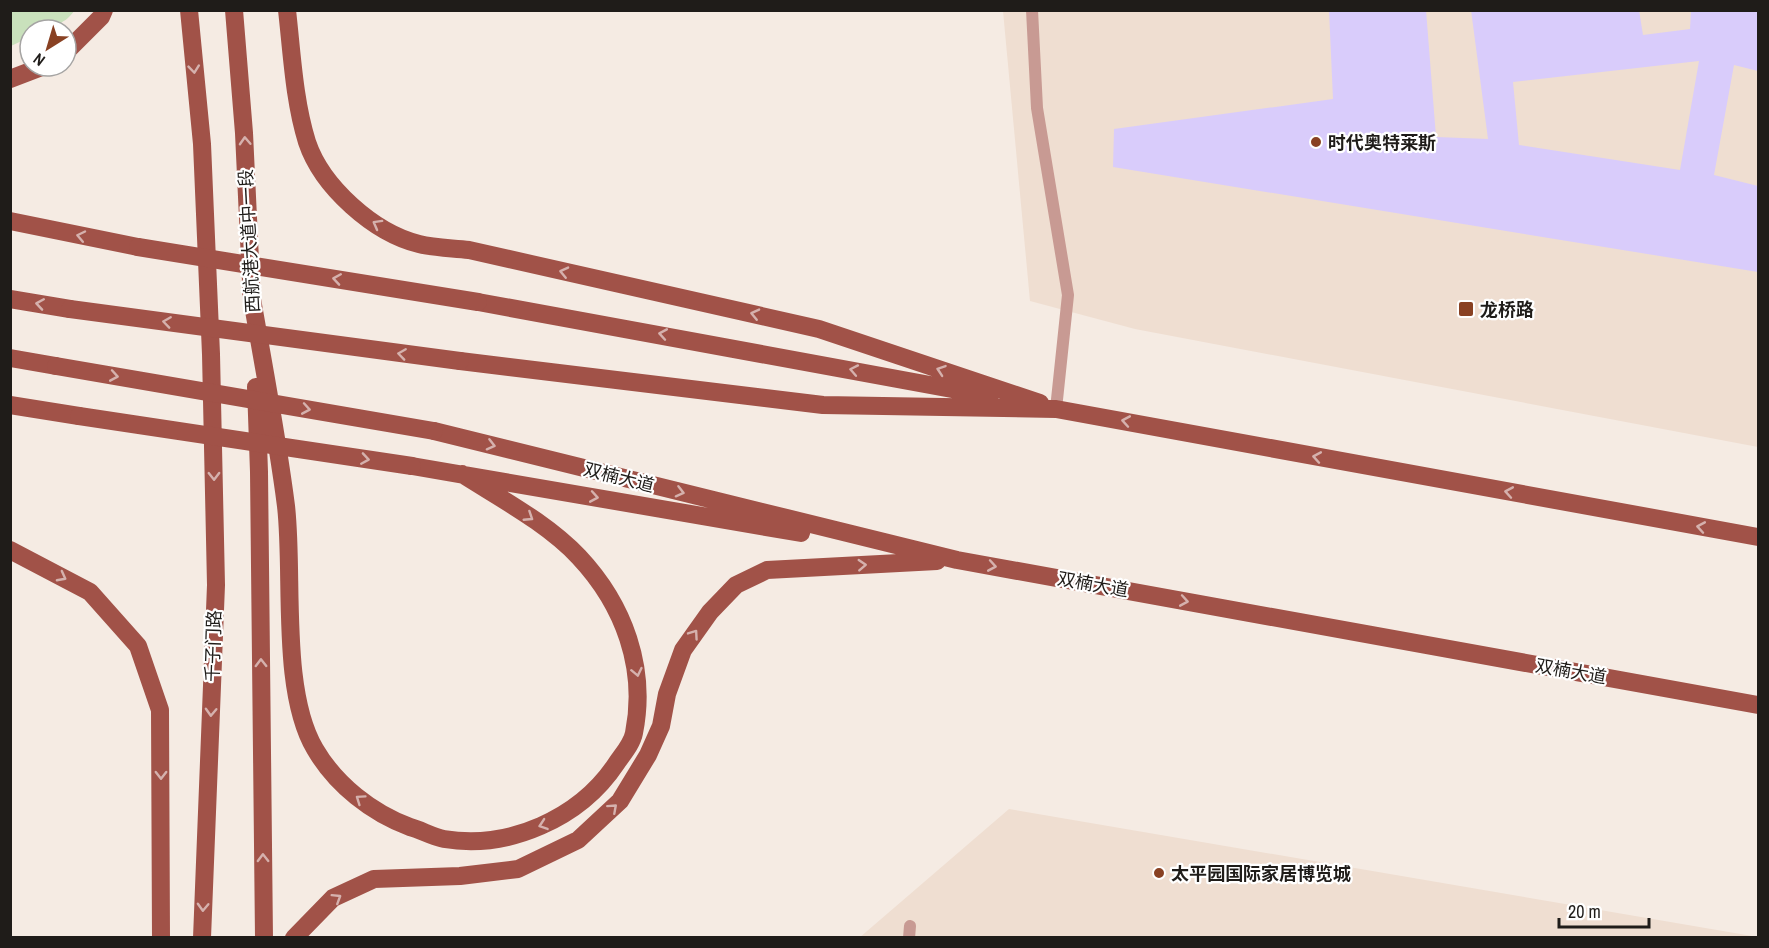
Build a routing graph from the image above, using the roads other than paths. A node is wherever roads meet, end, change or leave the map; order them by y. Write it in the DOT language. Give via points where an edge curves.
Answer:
graph roads {
  1 [pos="104,10"];
  2 [pos="189,10"];
  3 [pos="234,10"];
  4 [pos="287,10"];
  5 [pos="1032,10"];
  6 [pos="78,40"];
  7 [pos="10,221"];
  8 [pos="251,292"];
  9 [pos="10,299"];
  10 [pos="10,358"];
  11 [pos="10,405"];
  12 [pos="1056,409"];
  13 [pos="10,410"];
  14 [pos="79,416"];
  15 [pos="462,474"];
  16 [pos="1758,537"];
  17 [pos="10,550"];
  18 [pos="957,560"];
  19 [pos="1758,705"];
  20 [pos="161,938"];
  21 [pos="202,938"];
  22 [pos="264,938"];
  23 [pos="294,938"];
  1 -- 6 [label="main road"];
  2 -- 21 [label="main road, 千子门路, one-way" via="202,144 216,585"];
  8 -- 3 [label="main road, 西航港大道中一段, one-way"];
  12 -- 4 [label="main road, one-way" via="819,329 469,250 418,244 372,223 333,189 308,144 297,94"];
  5 -- 12 [label="lane" via="1037,108 1068,295"];
  12 -- 7 [label="main road, one-way, bridge" via="664,334 138,247"];
  15 -- 8 [label="main road, one-way" via="541,525 578,555 627,628 639,681 634,736 602,785 556,820 502,839 444,839 389,819 348,791 314,748 298,704 286,508"];
  22 -- 8 [label="main road, 西航港大道中一段, one-way" via="259,472"];
  12 -- 9 [label="main road, one-way, bridge" via="823,405 460,361"];
  10 -- 18 [label="main road, 双楠大道, one-way, bridge" via="434,431"];
  11 -- 14 [label="main road"];
  16 -- 12 [label="main road, one-way"];
  13 -- 14 [label="main road"];
  14 -- 15 [label="main road, one-way, bridge"];
  15 -- 18 [label="main road, one-way"];
  17 -- 20 [label="main road, one-way" via="90,592 138,646 160,711"];
  18 -- 19 [label="main road, 双楠大道, one-way"];
  23 -- 18 [label="main road, one-way" via="333,898 374,879 460,876 518,868 578,840 620,801 661,726 667,694 683,650 710,612 736,585 767,570"];
}
